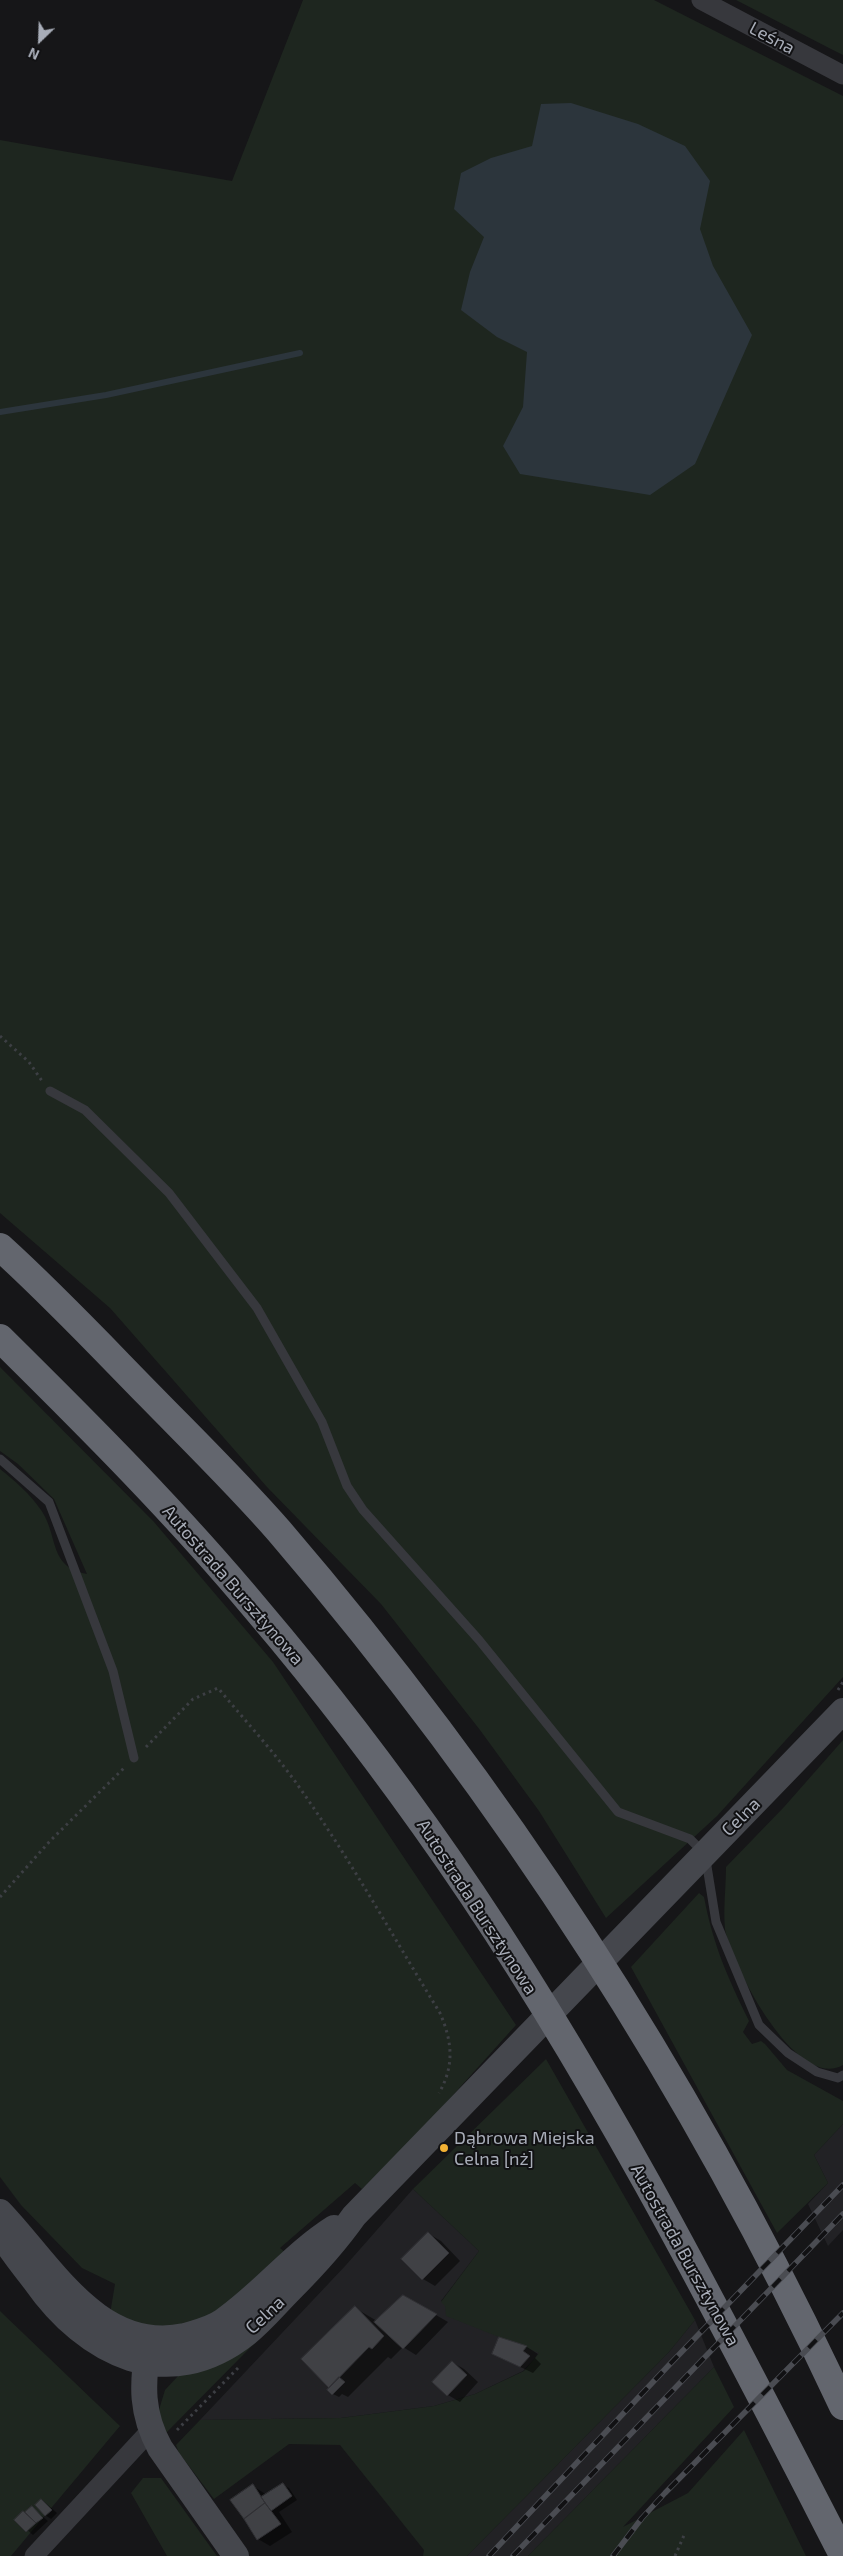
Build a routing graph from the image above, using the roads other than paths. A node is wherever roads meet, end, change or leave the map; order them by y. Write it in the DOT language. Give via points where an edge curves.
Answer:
graph roads {
  1 [pos="701,0"];
  2 [pos="843,75"];
  3 [pos="50,1091"];
  4 [pos="0,1247"];
  5 [pos="0,1338"];
  6 [pos="0,1459"];
  7 [pos="843,1711"];
  8 [pos="134,1758"];
  9 [pos="705,1854"];
  10 [pos="843,2075"];
  11 [pos="0,2212"];
  12 [pos="354,2216"];
  13 [pos="0,2232"];
  14 [pos="149,2338"];
  15 [pos="145,2363"];
  16 [pos="843,2406"];
  17 [pos="150,2431"];
  18 [pos="843,2555"];
  19 [pos="34,2556"];
  20 [pos="236,2556"];
  1 -- 2 [label="street, Leśna"];
  3 -- 9 [label="lane" via="85,1110 170,1193 256,1308 322,1422 347,1486 363,1510 479,1640 618,1812 690,1838"];
  4 -- 16 [label="highway" via="77,1320 277,1530 375,1648 481,1786 664,2063 757,2230"];
  5 -- 18 [label="highway, Autostrada Bursztynowa" via="147,1487 258,1610 336,1708 448,1860 543,2007 673,2230"];
  6 -- 8 [label="lane" via="49,1502 113,1671"];
  7 -- 9 [label="street, Celna"];
  9 -- 10 [label="lane" via="716,1922 760,2025 788,2053 817,2072 838,2078"];
  9 -- 12 [label="street, Celna"];
  11 -- 14 [label="street, Celna" via="77,2300 127,2332"];
  12 -- 14 [label="street, Celna" via="296,2256 222,2322 202,2332 171,2339"];
  12 -- 15 [label="street, Celna" via="332,2248 247,2333 224,2348 201,2357 172,2363"];
  13 -- 15 [label="street, Celna" via="64,2318 108,2350"];
  14 -- 15 [label="street"];
  15 -- 17 [label="street" via="143,2392"];
  17 -- 19 [label="street"];
  17 -- 20 [label="street"];
}
